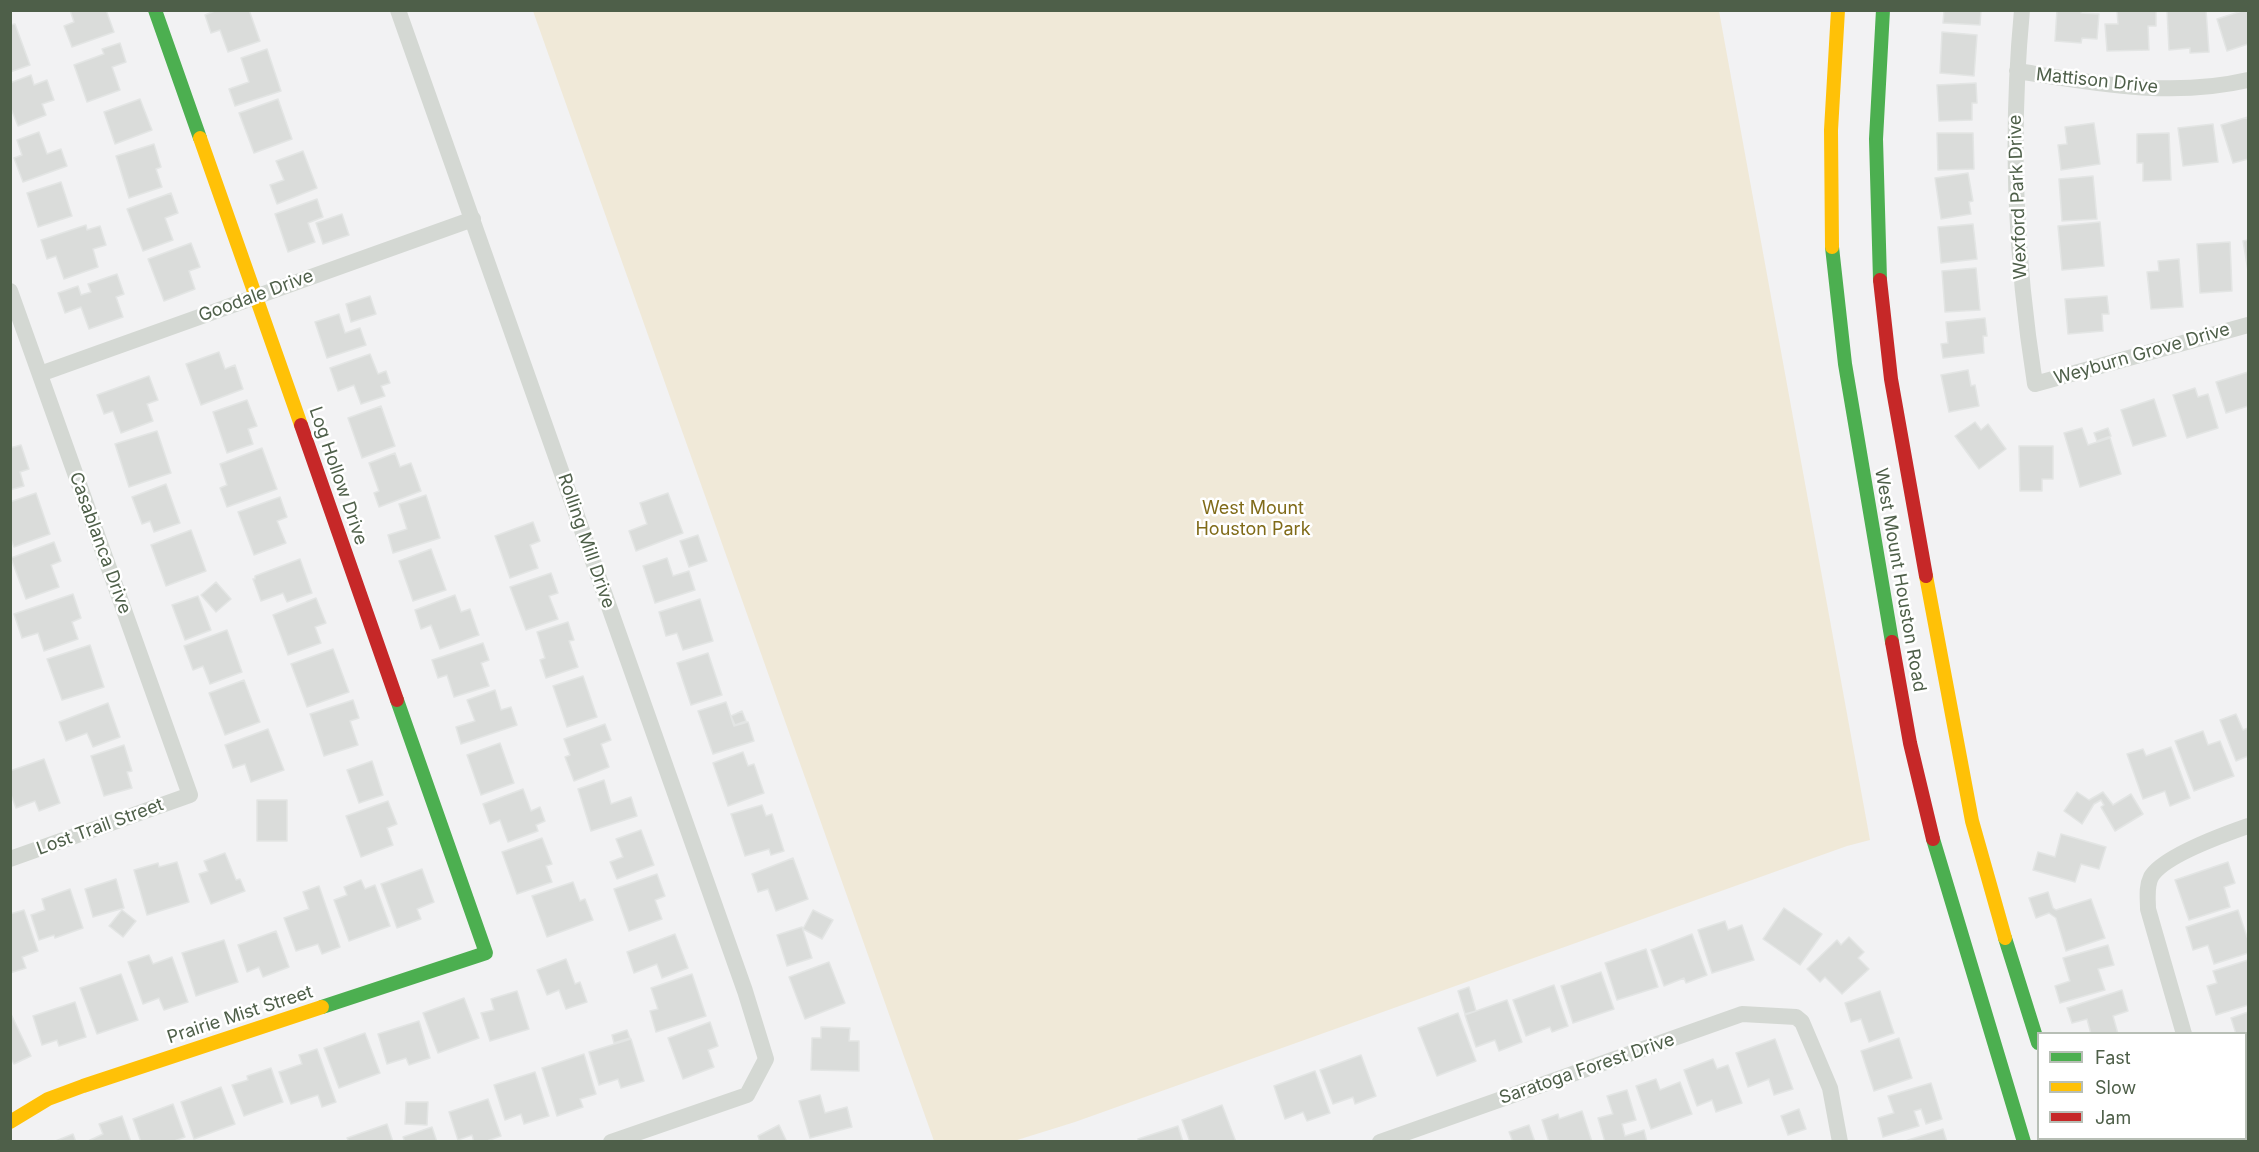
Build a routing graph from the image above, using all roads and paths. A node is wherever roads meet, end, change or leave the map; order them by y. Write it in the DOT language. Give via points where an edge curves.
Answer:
graph roads {
  1 [pos="155,10"];
  2 [pos="398,10"];
  3 [pos="1838,10"];
  4 [pos="1883,10"];
  5 [pos="2022,10"];
  6 [pos="2017,71"];
  7 [pos="2248,80"];
  8 [pos="473,219"];
  9 [pos="10,291"];
  10 [pos="256,296"];
  11 [pos="2248,325"];
  12 [pos="40,374"];
  13 [pos="2035,384"];
  14 [pos="190,795"];
  15 [pos="2248,826"];
  16 [pos="10,859"];
  17 [pos="486,953"];
  18 [pos="2183,1032"];
  19 [pos="2037,1040"];
  20 [pos="10,1122"];
  21 [pos="611,1142"];
  22 [pos="1380,1142"];
  23 [pos="1840,1142"];
  24 [pos="2024,1142"];
  1 -- 10 [label="main road, Log Hollow Drive"];
  2 -- 8 [label="street, Rolling Mill Drive"];
  3 -- 24 [label="main road, West Mount Houston Road" via="1831,130 1831,236 1845,364 1877,562 1929,827"];
  4 -- 19 [label="main road, West Mount Houston Road" via="1875,131 1876,204 1886,342 1898,427 1973,822"];
  5 -- 6 [label="street, Wexford Park Drive"];
  6 -- 7 [label="street, Mattison Drive" via="2118,87 2161,89"];
  6 -- 13 [label="street, Wexford Park Drive" via="2014,128 2018,259"];
  8 -- 10 [label="street, Goodale Drive"];
  8 -- 21 [label="street, Rolling Mill Drive" via="766,1059 747,1095"];
  9 -- 12 [label="street, Casablanca Drive"];
  10 -- 12 [label="street, Goodale Drive"];
  10 -- 17 [label="main road, Log Hollow Drive"];
  11 -- 13 [label="street, Weyburn Grove Drive"];
  12 -- 14 [label="street, Casablanca Drive"];
  14 -- 16 [label="street, Lost Trail Street"];
  15 -- 18 [label="street" via="2172,859 2150,879 2148,909"];
  17 -- 20 [label="main road, Prairie Mist Street" via="83,1086 48,1099"];
  22 -- 23 [label="street, Saratoga Forest Drive" via="1742,1014 1796,1017 1802,1022 1830,1088"];
}
